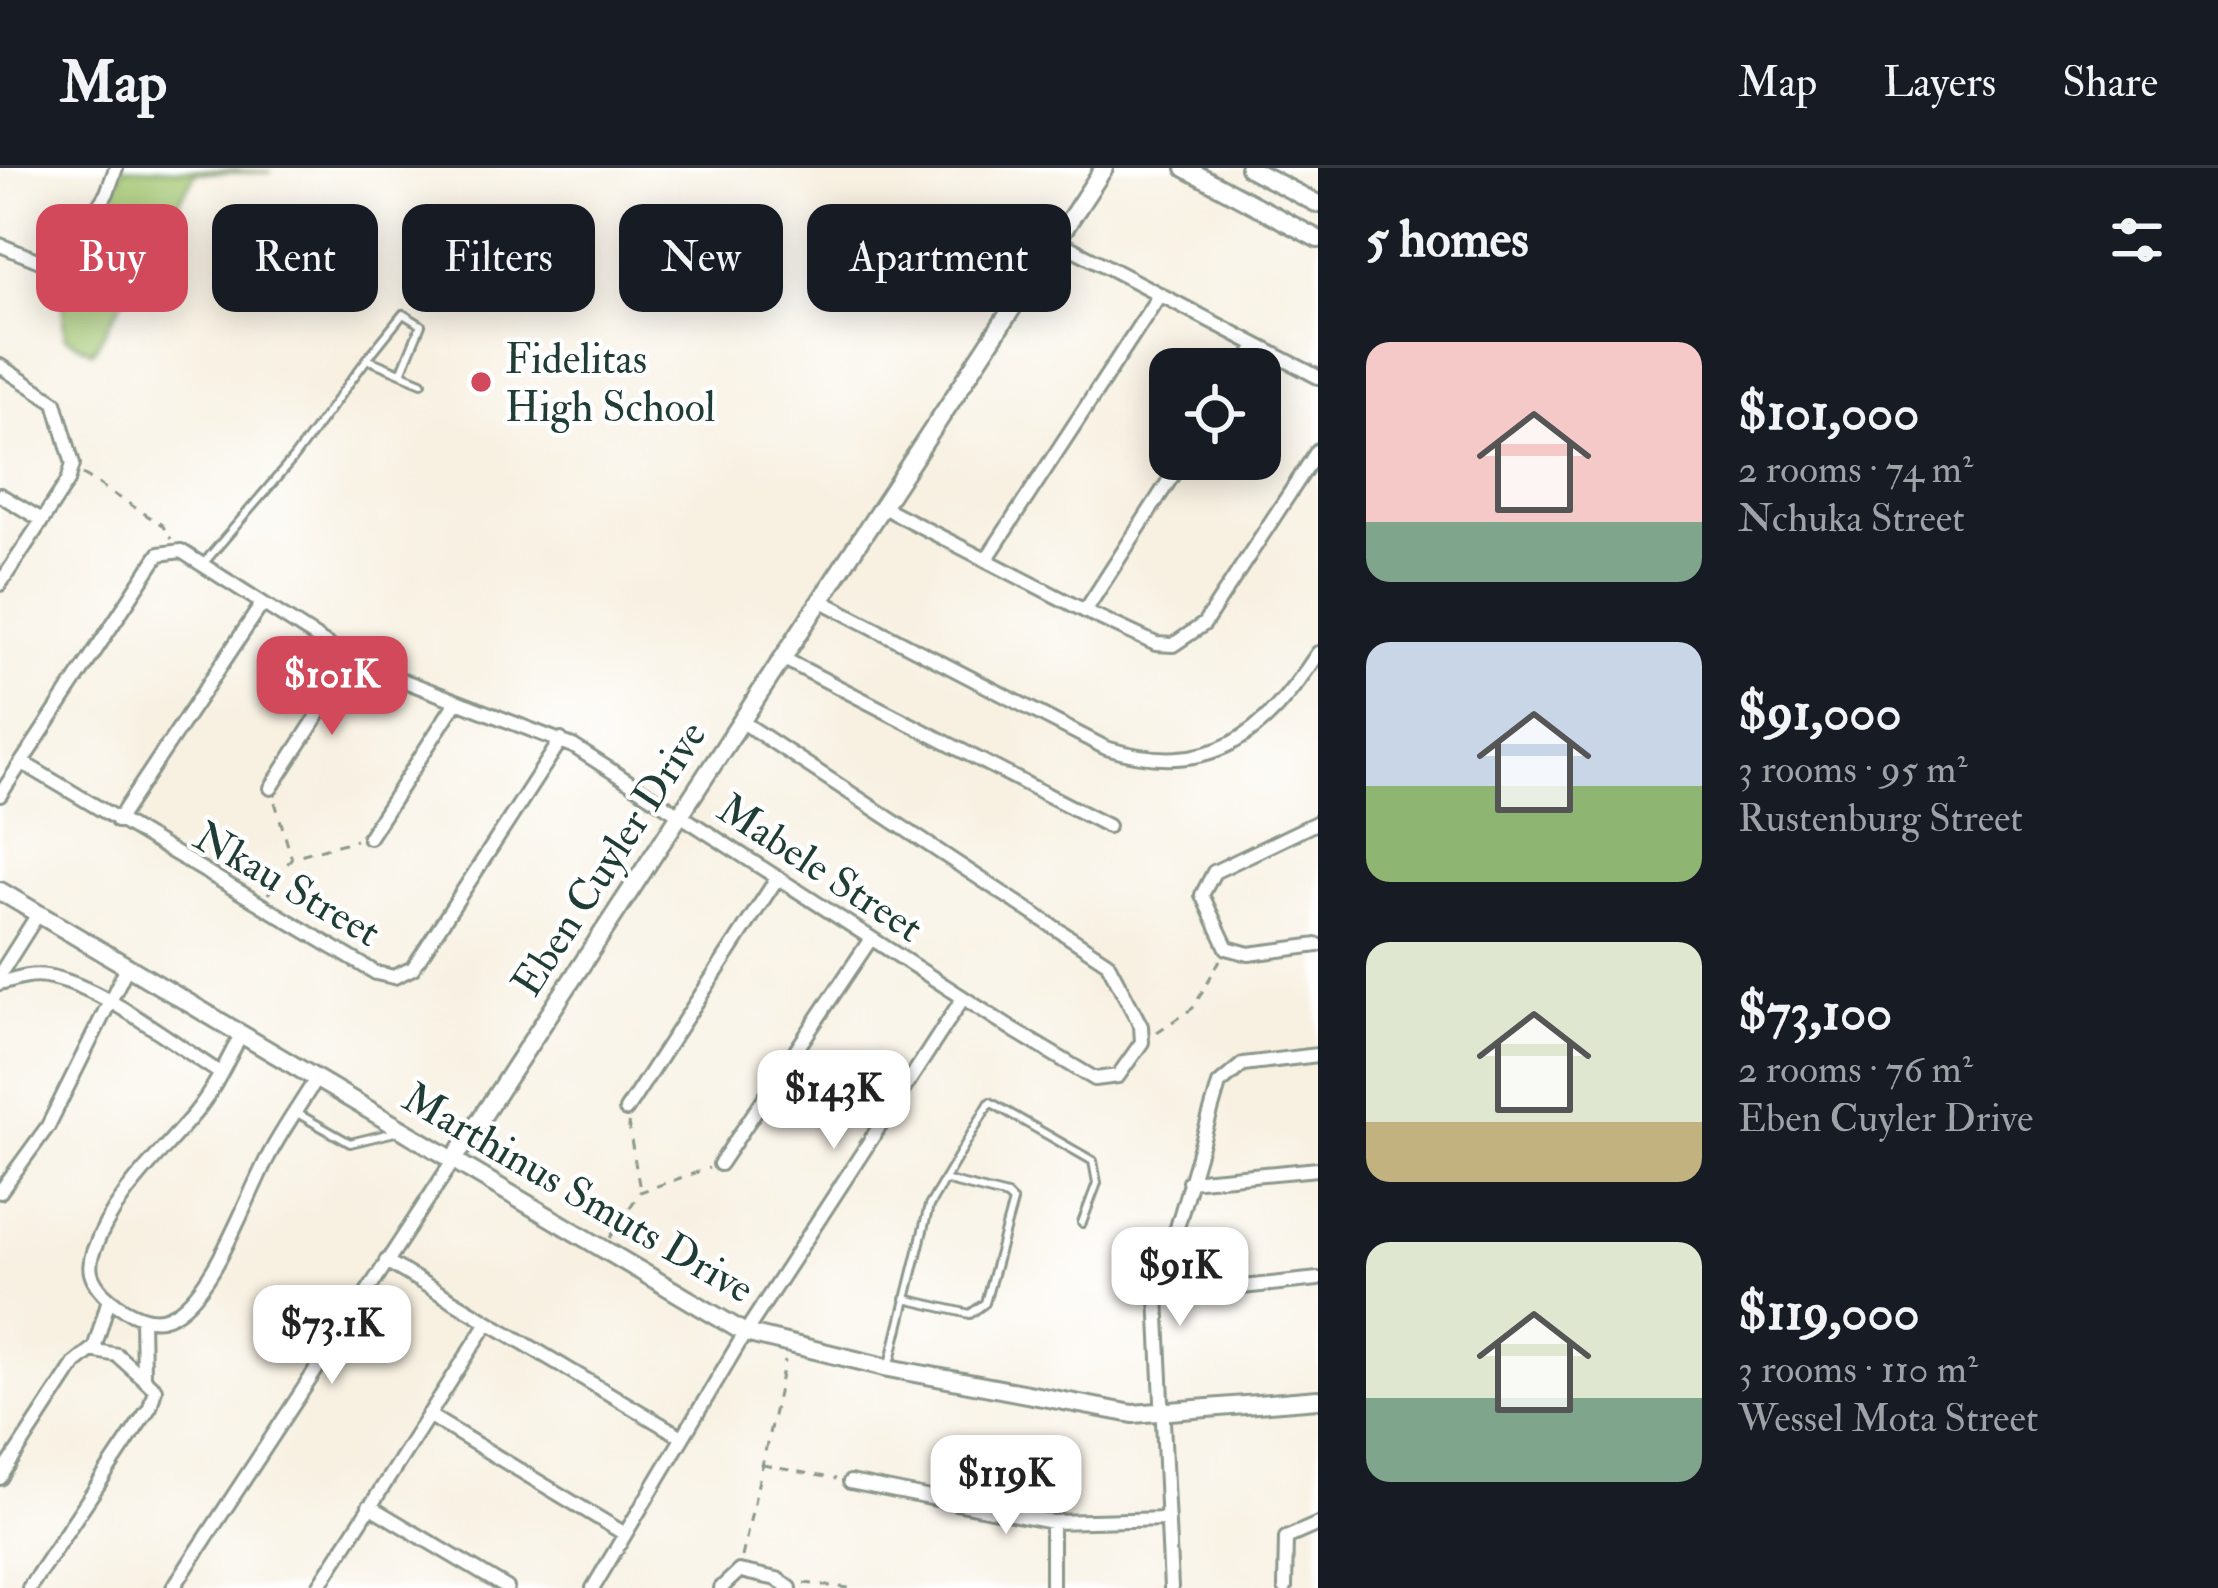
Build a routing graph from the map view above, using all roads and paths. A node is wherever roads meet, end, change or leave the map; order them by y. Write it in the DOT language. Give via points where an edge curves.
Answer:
graph roads {
  1 [pos="116,168"];
  2 [pos="1104,168"];
  3 [pos="1185,168"];
  4 [pos="1249,168"];
  5 [pos="1313,198"];
  6 [pos="1071,218"];
  7 [pos="1318,238"];
  8 [pos="0,245"];
  9 [pos="1071,248"];
  10 [pos="1160,294"];
  11 [pos="1009,312"];
  12 [pos="1256,346"];
  13 [pos="367,359"];
  14 [pos="0,366"];
  15 [pos="401,373"];
  16 [pos="1318,377"];
  17 [pos="422,382"];
  18 [pos="1318,450"];
  19 [pos="73,464"];
  20 [pos="1169,480"];
  21 [pos="0,495"];
  22 [pos="881,506"];
  23 [pos="42,520"];
  24 [pos="173,549"];
  25 [pos="986,560"];
  26 [pos="203,564"];
  27 [pos="0,584"];
  28 [pos="820,600"];
  29 [pos="262,604"];
  30 [pos="1085,611"];
  31 [pos="1318,652"];
  32 [pos="782,658"];
  33 [pos="353,661"];
  34 [pos="457,702"];
  35 [pos="741,721"];
  36 [pos="561,740"];
  37 [pos="22,763"];
  38 [pos="271,788"];
  39 [pos="0,795"];
  40 [pos="679,813"];
  41 [pos="117,821"];
  42 [pos="1318,822"];
  43 [pos="1108,826"];
  44 [pos="369,837"];
  45 [pos="292,857"];
  46 [pos="776,880"];
  47 [pos="0,891"];
  48 [pos="261,906"];
  49 [pos="38,914"];
  50 [pos="870,940"];
  51 [pos="1318,945"];
  52 [pos="1227,948"];
  53 [pos="127,967"];
  54 [pos="0,979"];
  55 [pos="963,998"];
  56 [pos="107,1003"];
  57 [pos="241,1034"];
  58 [pos="1142,1042"];
  59 [pos="1318,1055"];
  60 [pos="220,1073"];
  61 [pos="316,1079"];
  62 [pos="626,1110"];
  63 [pos="295,1112"];
  64 [pos="401,1130"];
  65 [pos="453,1161"];
  66 [pos="720,1164"];
  67 [pos="1318,1169"];
  68 [pos="944,1180"];
  69 [pos="1189,1181"];
  70 [pos="0,1192"];
  71 [pos="640,1192"];
  72 [pos="1082,1223"];
  73 [pos="603,1250"];
  74 [pos="386,1261"];
  75 [pos="1318,1279"];
  76 [pos="1157,1296"];
  77 [pos="109,1299"];
  78 [pos="905,1299"];
  79 [pos="142,1317"];
  80 [pos="487,1324"];
  81 [pos="746,1333"];
  82 [pos="788,1345"];
  83 [pos="94,1349"];
  84 [pos="889,1368"];
  85 [pos="143,1376"];
  86 [pos="1318,1399"];
  87 [pos="1160,1414"];
  88 [pos="428,1415"];
  89 [pos="682,1437"];
  90 [pos="762,1464"];
  91 [pos="0,1478"];
  92 [pos="850,1482"];
  93 [pos="369,1506"];
  94 [pos="1168,1519"];
  95 [pos="1052,1522"];
  96 [pos="1318,1524"];
  97 [pos="625,1534"];
  98 [pos="739,1570"];
  99 [pos="29,1588"];
  100 [pos="173,1588"];
  101 [pos="318,1588"];
  102 [pos="507,1588"];
  103 [pos="593,1588"];
  104 [pos="721,1588"];
  105 [pos="794,1588"];
  106 [pos="849,1588"];
  107 [pos="1052,1588"];
  108 [pos="1171,1588"];
  109 [pos="1285,1588"];
  1 -- 8 [label="street" via="64,259 42,262"];
  2 -- 6 [label="street, Eben Cuyler Drive"];
  3 -- 7 [label="street"];
  4 -- 5 [label="street"];
  9 -- 10 [label="street"];
  10 -- 12 [label="street"];
  10 -- 25 [label="street"];
  11 -- 22 [label="street, Eben Cuyler Drive"];
  12 -- 16 [label="street"];
  13 -- 15 [label="lane"];
  13 -- 15 [label="lane" via="403,314 421,328"];
  13 -- 26 [label="lane"];
  14 -- 19 [label="street" via="55,402"];
  15 -- 17 [label="lane"];
  18 -- 30 [label="street" via="1191,637 1156,644"];
  19 -- 23 [label="street"];
  19 -- 24 [label="path" via="161,525"];
  20 -- 30 [label="street"];
  21 -- 23 [label="street"];
  22 -- 25 [label="street"];
  22 -- 28 [label="street, Eben Cuyler Drive"];
  23 -- 27 [label="street"];
  24 -- 26 [label="street, Mabele Street"];
  24 -- 37 [label="street" via="159,554"];
  25 -- 30 [label="street"];
  26 -- 29 [label="street, Mabele Street"];
  28 -- 31 [label="street" via="1106,748 1158,760 1250,735 1284,704"];
  28 -- 32 [label="street, Eben Cuyler Drive"];
  29 -- 33 [label="street, Mabele Street"];
  29 -- 41 [label="street"];
  32 -- 35 [label="street, Eben Cuyler Drive"];
  32 -- 43 [label="street"];
  33 -- 34 [label="street, Mabele Street"];
  33 -- 38 [label="street"];
  34 -- 36 [label="street, Mabele Street"];
  34 -- 44 [label="street"];
  35 -- 40 [label="street, Eben Cuyler Drive"];
  35 -- 58 [label="street" via="1101,957 1125,988"];
  36 -- 40 [label="street, Mabele Street"];
  36 -- 48 [label="street, Nkau Street" via="406,974 376,973"];
  37 -- 39 [label="street"];
  37 -- 41 [label="street, Nkau Street"];
  38 -- 45 [label="path"];
  40 -- 46 [label="street, Mabele Street"];
  40 -- 65 [label="street, Eben Cuyler Drive"];
  41 -- 48 [label="street, Nkau Street"];
  42 -- 52 [label="street" via="1207,878 1202,895"];
  44 -- 45 [label="path"];
  45 -- 48 [label="path"];
  46 -- 50 [label="street, Mabele Street"];
  46 -- 62 [label="street"];
  47 -- 49 [label="street, Marthinus Smuts Drive"];
  49 -- 53 [label="street, Marthinus Smuts Drive"];
  49 -- 54 [label="street"];
  50 -- 55 [label="street, Mabele Street"];
  50 -- 66 [label="street"];
  51 -- 52 [label="street" via="1249,954"];
  52 -- 58 [label="path" via="1193,1008"];
  53 -- 56 [label="street"];
  53 -- 57 [label="street, Marthinus Smuts Drive"];
  54 -- 56 [label="street" via="52,976"];
  55 -- 58 [label="street, Mabele Street" via="1095,1079 1113,1080"];
  55 -- 81 [label="street"];
  56 -- 60 [label="street"];
  56 -- 70 [label="street" via="48,1126"];
  57 -- 60 [label="street"];
  57 -- 61 [label="street, Marthinus Smuts Drive"];
  59 -- 69 [label="street" via="1243,1064 1227,1074"];
  60 -- 77 [label="street" via="101,1235 90,1276"];
  61 -- 63 [label="street"];
  61 -- 64 [label="street, Marthinus Smuts Drive"];
  62 -- 71 [label="path"];
  63 -- 64 [label="lane" via="350,1143"];
  63 -- 79 [label="street" via="232,1237 188,1303 165,1319"];
  64 -- 65 [label="street, Marthinus Smuts Drive"];
  65 -- 73 [label="street, Marthinus Smuts Drive"];
  65 -- 74 [label="street, Eben Cuyler Drive"];
  66 -- 71 [label="path"];
  67 -- 69 [label="street"];
  68 -- 72 [label="lane" via="981,1111 990,1102 1002,1105 1093,1160 1097,1183"];
  68 -- 78 [label="lane" via="929,1206"];
  68 -- 78 [label="lane" via="1013,1202 985,1303 970,1314"];
  69 -- 76 [label="street"];
  71 -- 73 [label="path"];
  73 -- 81 [label="street, Marthinus Smuts Drive"];
  74 -- 80 [label="street"];
  74 -- 100 [label="street, Eben Cuyler Drive"];
  75 -- 76 [label="street"];
  76 -- 87 [label="street"];
  77 -- 79 [label="street"];
  77 -- 83 [label="street"];
  78 -- 84 [label="lane"];
  79 -- 85 [label="street"];
  80 -- 88 [label="street"];
  80 -- 89 [label="street"];
  81 -- 82 [label="street, Marthinus Smuts Drive"];
  81 -- 89 [label="street"];
  82 -- 84 [label="street, Marthinus Smuts Drive"];
  82 -- 90 [label="path"];
  83 -- 85 [label="street" via="117,1354"];
  83 -- 91 [label="street" via="75,1363"];
  84 -- 87 [label="street, Marthinus Smuts Drive" via="1066,1405"];
  85 -- 99 [label="street" via="155,1389 150,1407"];
  86 -- 87 [label="street, Marthinus Smuts Drive"];
  87 -- 94 [label="street"];
  88 -- 93 [label="street"];
  88 -- 97 [label="street"];
  89 -- 97 [label="street"];
  90 -- 92 [label="path"];
  90 -- 98 [label="path"];
  92 -- 95 [label="street"];
  93 -- 101 [label="street"];
  93 -- 102 [label="street"];
  94 -- 95 [label="street"];
  94 -- 108 [label="street"];
  95 -- 107 [label="street"];
  96 -- 109 [label="street" via="1286,1538"];
  97 -- 103 [label="street"];
  98 -- 104 [label="street"];
  98 -- 105 [label="street"];
  105 -- 106 [label="path" via="808,1580"];
}
